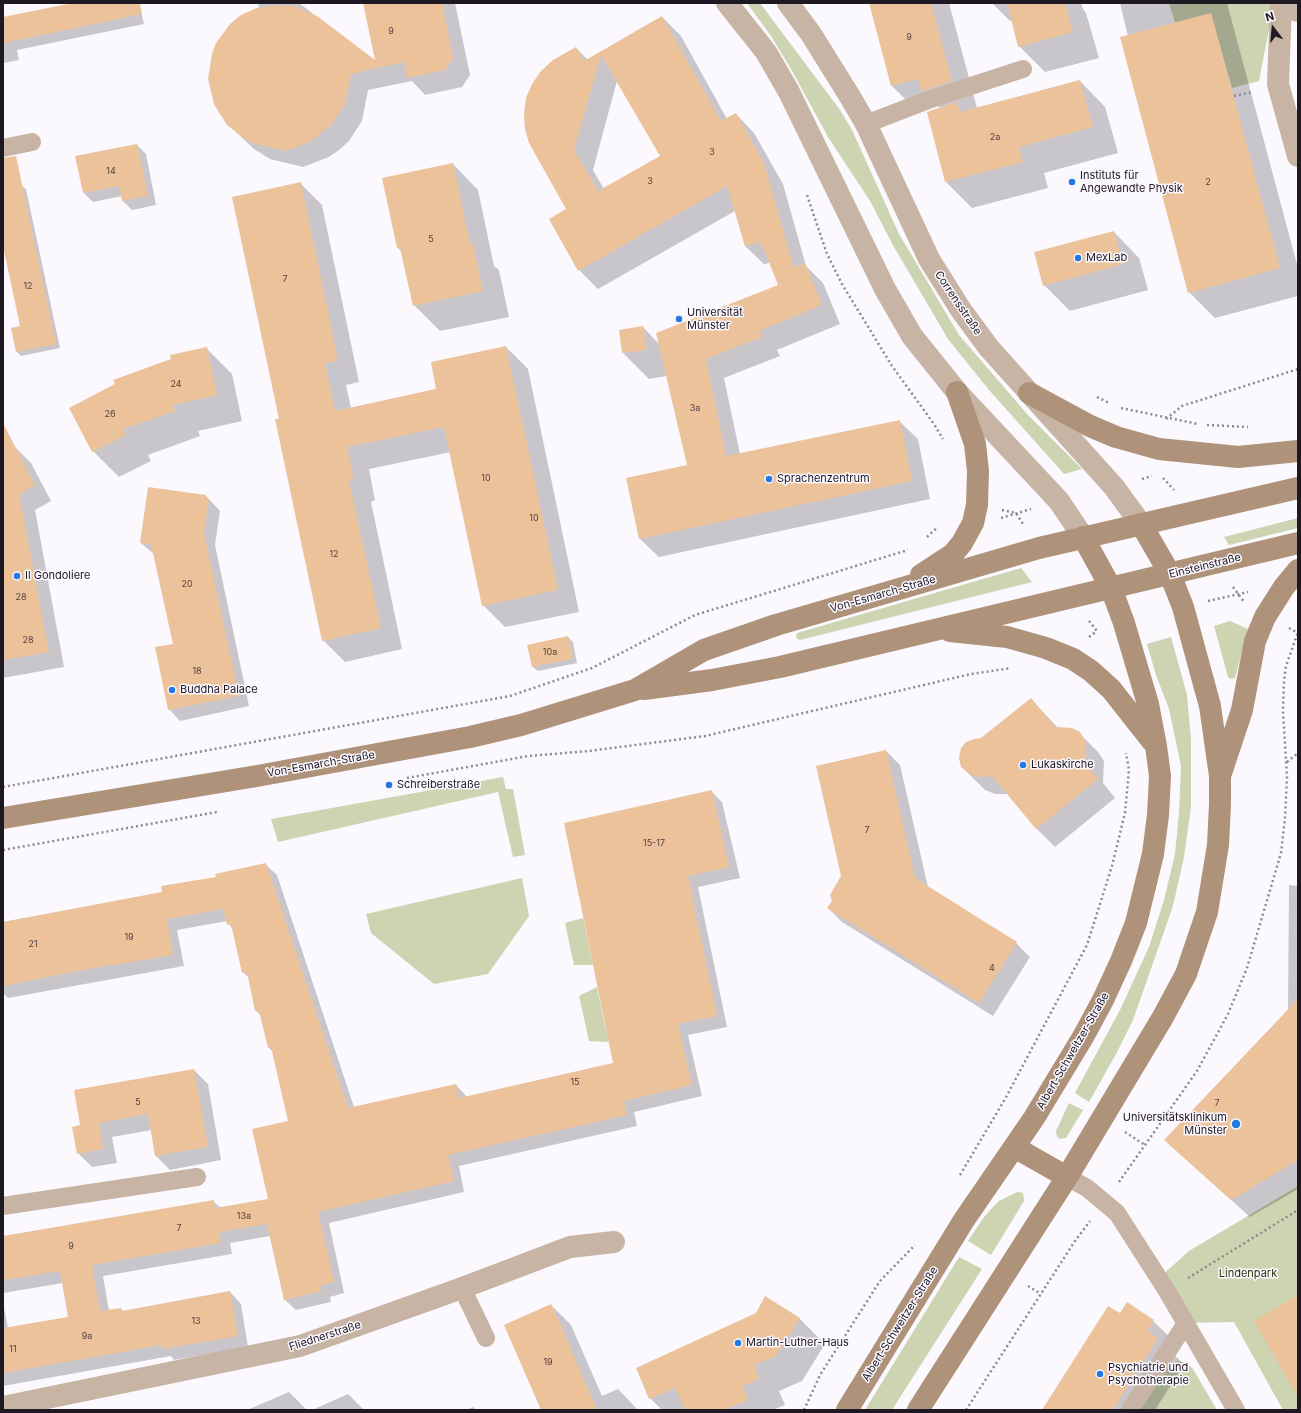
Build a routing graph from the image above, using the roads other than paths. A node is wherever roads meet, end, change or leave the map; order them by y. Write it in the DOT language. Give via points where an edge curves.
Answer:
graph roads {
  1 [pos="727,3"];
  2 [pos="788,3"];
  3 [pos="1281,3"];
  4 [pos="1294,3"];
  5 [pos="1298,10"];
  6 [pos="1023,69"];
  7 [pos="866,124"];
  8 [pos="32,142"];
  9 [pos="3,148"];
  10 [pos="1298,156"];
  11 [pos="956,392"];
  12 [pos="1029,393"];
  13 [pos="1298,451"];
  14 [pos="1298,488"];
  15 [pos="1141,524"];
  16 [pos="1083,537"];
  17 [pos="1298,543"];
  18 [pos="1298,570"];
  19 [pos="1170,574"];
  20 [pos="901,588"];
  21 [pos="1111,588"];
  22 [pos="937,629"];
  23 [pos="635,690"];
  24 [pos="1156,746"];
  25 [pos="1220,776"];
  26 [pos="3,818"];
  27 [pos="1014,1147"];
  28 [pos="197,1177"];
  29 [pos="1067,1177"];
  30 [pos="3,1206"];
  31 [pos="614,1242"];
  32 [pos="462,1288"];
  33 [pos="1186,1323"];
  34 [pos="486,1338"];
  35 [pos="3,1407"];
  36 [pos="847,1410"];
  37 [pos="918,1410"];
  38 [pos="1130,1410"];
  39 [pos="1236,1410"];
  1 -- 11 [label="street" via="766,52 789,92 897,311 912,336"];
  2 -- 7 [label="street, Corrensstraße" via="831,65"];
  3 -- 10 [label="street" via="1271,87"];
  4 -- 5 [label="street"];
  6 -- 7 [label="lane" via="928,100"];
  7 -- 12 [label="street, Corrensstraße" via="929,258 989,348"];
  8 -- 9 [label="lane"];
  11 -- 16 [label="street" via="1059,501"];
  11 -- 20 [label="main road" via="975,444 977,457 979,492 972,523 953,554"];
  12 -- 13 [label="main road" via="1090,426 1116,437 1159,449 1238,457"];
  12 -- 15 [label="street, Corrensstraße" via="1114,487"];
  14 -- 15 [label="main road"];
  15 -- 16 [label="main road, Von-Esmarch-Straße"];
  15 -- 19 [label="main road, Corrensstraße"];
  16 -- 20 [label="main road, Von-Esmarch-Straße"];
  16 -- 21 [label="main road, Albert-Schweitzer-Straße"];
  17 -- 19 [label="main road, Einsteinstraße"];
  18 -- 25 [label="main road" via="1265,617 1255,641 1242,710"];
  19 -- 21 [label="main road, Einsteinstraße"];
  19 -- 25 [label="main road" via="1183,607 1210,706"];
  20 -- 23 [label="main road, Von-Esmarch-Straße" via="776,625 704,650"];
  21 -- 22 [label="main road, Von-Esmarch-Straße"];
  21 -- 24 [label="main road, Albert-Schweitzer-Straße" via="1138,667"];
  22 -- 23 [label="main road, Von-Esmarch-Straße" via="780,667 712,680"];
  22 -- 24 [label="main road" via="1007,637 1073,659 1112,689"];
  23 -- 26 [label="main road, Von-Esmarch-Straße" via="521,725 470,737"];
  24 -- 27 [label="main road, Albert-Schweitzer-Straße" via="1160,776 1156,834 1148,876 1130,939 1103,1000 1083,1037"];
  25 -- 29 [label="main road" via="1220,823 1215,868 1207,912 1186,974"];
  27 -- 29 [label="main road"];
  27 -- 36 [label="main road, Albert-Schweitzer-Straße" via="964,1220"];
  28 -- 30 [label="lane"];
  29 -- 33 [label="lane" via="1087,1188 1117,1213"];
  29 -- 37 [label="main road"];
  31 -- 32 [label="street, Fliednerstraße" via="570,1247"];
  32 -- 34 [label="lane"];
  32 -- 35 [label="street, Fliednerstraße" via="300,1346"];
  33 -- 38 [label="lane"];
  33 -- 39 [label="lane"];
}
